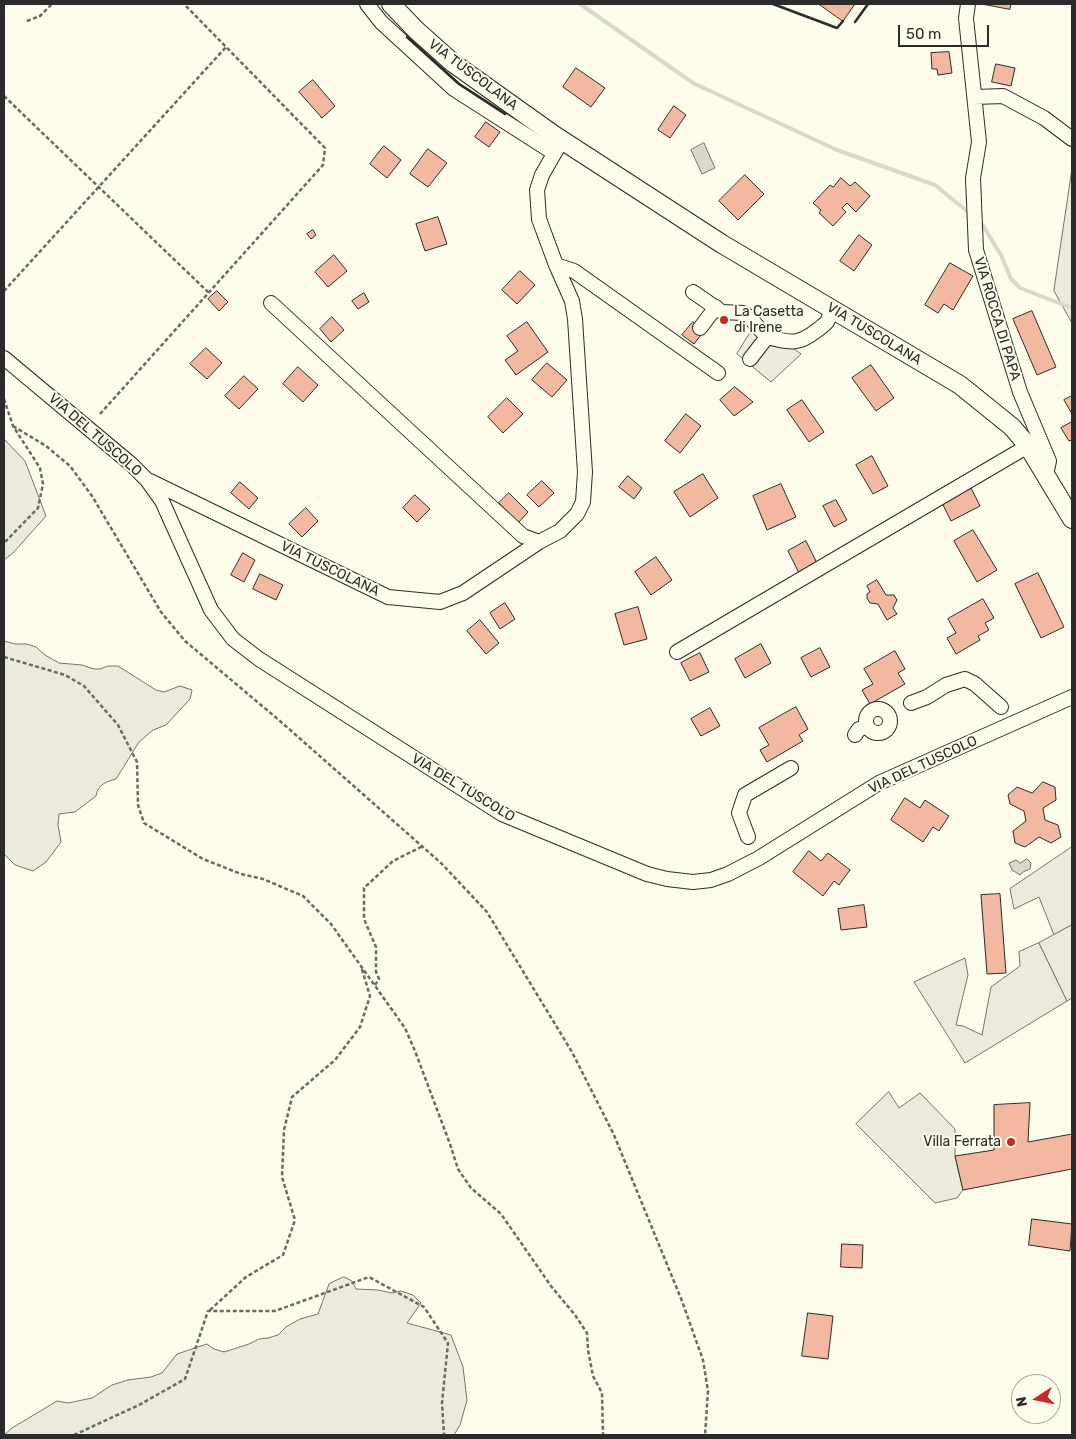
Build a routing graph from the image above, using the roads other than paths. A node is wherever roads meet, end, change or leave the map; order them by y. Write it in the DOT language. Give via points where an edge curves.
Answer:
graph roads {
  1 [pos="367,4"];
  2 [pos="391,4"];
  3 [pos="968,4"];
  4 [pos="975,97"];
  5 [pos="1072,139"];
  6 [pos="558,147"];
  7 [pos="556,265"];
  8 [pos="693,292"];
  9 [pos="271,303"];
  10 [pos="716,307"];
  11 [pos="831,309"];
  12 [pos="700,328"];
  13 [pos="767,338"];
  14 [pos="4,358"];
  15 [pos="750,359"];
  16 [pos="718,373"];
  17 [pos="1028,446"];
  18 [pos="1046,475"];
  19 [pos="147,480"];
  20 [pos="1072,519"];
  21 [pos="539,542"];
  22 [pos="677,652"];
  23 [pos="1072,698"];
  24 [pos="911,703"];
  25 [pos="1000,707"];
  26 [pos="867,727"];
  27 [pos="855,735"];
  28 [pos="791,768"];
  29 [pos="748,837"];
  1 -- 6 [label="street" via="381,22 454,89"];
  2 -- 6 [label="main road, VIA TUSCOLANA" via="453,63"];
  3 -- 4 [label="street, VIA ROCCA DI PAPA" via="966,18"];
  4 -- 5 [label="street" via="1003,96 1044,118"];
  4 -- 18 [label="street, VIA ROCCA DI PAPA" via="979,142 973,178 976,250 1020,392 1049,461"];
  6 -- 7 [label="street, VIA TUSCOLANA" via="542,175 538,190 539,219"];
  6 -- 11 [label="main road, VIA TUSCOLANA"];
  7 -- 16 [label="street" via="574,271"];
  7 -- 21 [label="street, VIA TUSCOLANA" via="572,301 575,319 583,502 577,514 560,531"];
  8 -- 10 [label="street"];
  9 -- 21 [label="street" via="523,536"];
  10 -- 12 [label="street"];
  10 -- 13 [label="street" via="722,312 742,313 749,317"];
  11 -- 13 [label="street" via="828,322 805,340 792,342"];
  11 -- 17 [label="main road, VIA TUSCOLANA" via="960,385 1012,427"];
  13 -- 15 [label="street"];
  14 -- 19 [label="street, VIA DEL TUSCOLO"];
  17 -- 18 [label="main road, VIA TUSCOLANA"];
  17 -- 22 [label="street"];
  18 -- 20 [label="main road, VIA TUSCOLANA"];
  19 -- 21 [label="street, VIA TUSCOLANA" via="388,597 440,602 463,593"];
  19 -- 23 [label="street, VIA DEL TUSCOLO" via="162,501 211,610 245,649 502,814 638,871 667,879 692,882 728,874 879,783"];
  24 -- 25 [label="street" via="946,685 965,680 975,684"];
  26 -- 27 [label="street" via="859,729"];
  28 -- 29 [label="street" via="745,795 739,813"];
}
